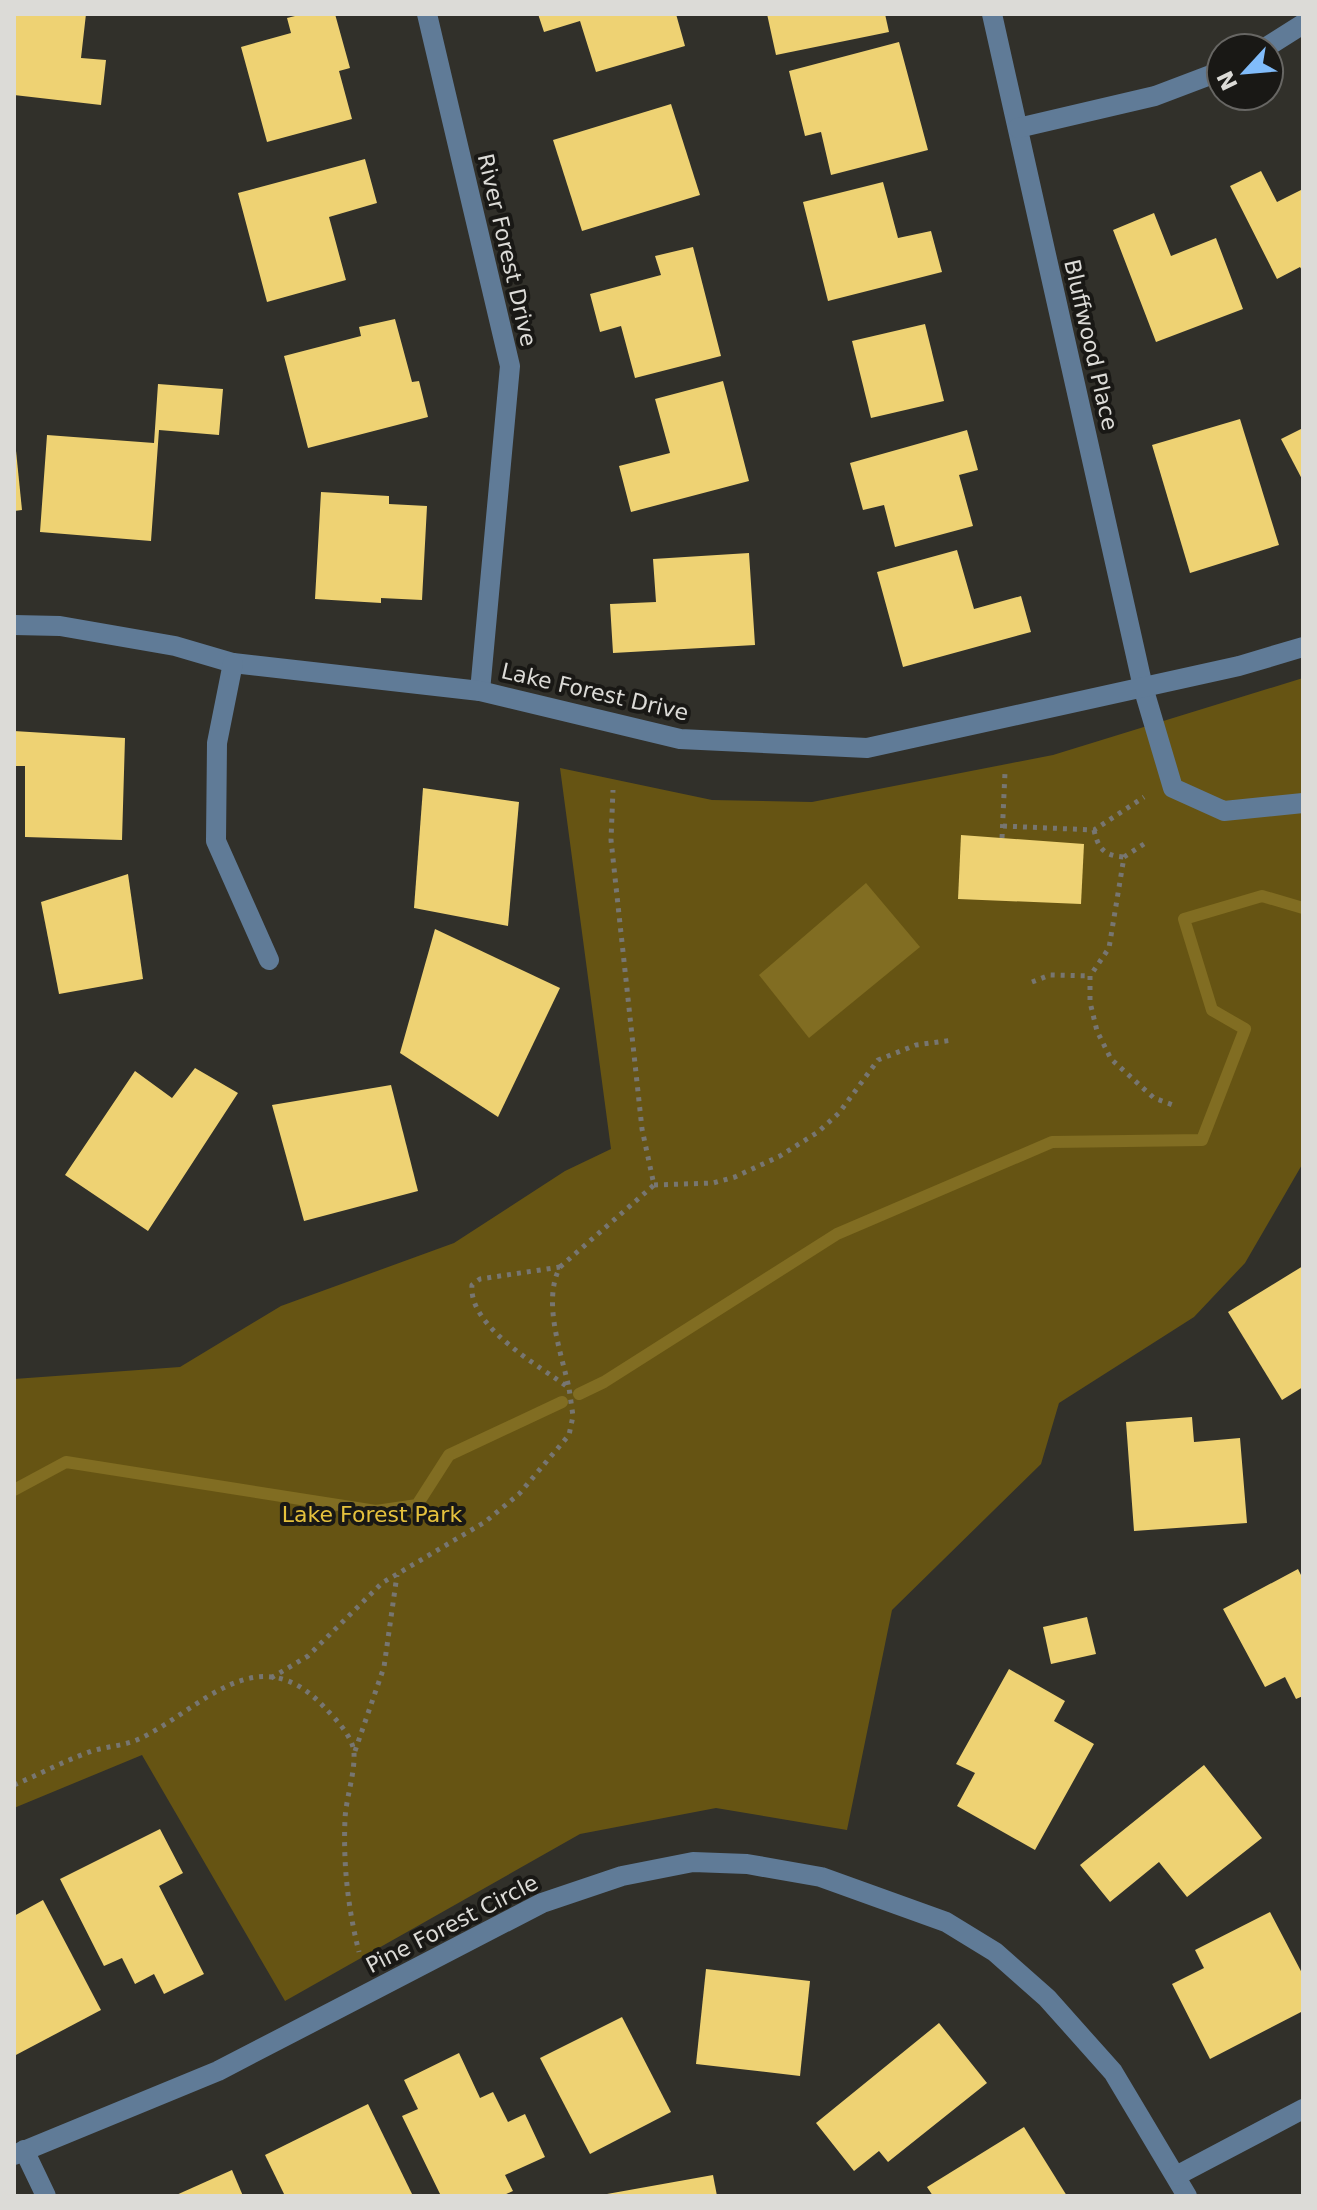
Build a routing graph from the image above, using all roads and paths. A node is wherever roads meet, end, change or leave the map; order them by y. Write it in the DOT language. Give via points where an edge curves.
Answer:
graph roads {
  1 [pos="427,14"];
  2 [pos="992,14"];
  3 [pos="1303,24"];
  4 [pos="1285,35"];
  5 [pos="1205,77"];
  6 [pos="1018,128"];
  7 [pos="14,625"];
  8 [pos="1303,647"];
  9 [pos="233,663"];
  10 [pos="1143,687"];
  11 [pos="480,691"];
  12 [pos="1005,772"];
  13 [pos="613,790"];
  14 [pos="1147,795"];
  15 [pos="1303,803"];
  16 [pos="1003,826"];
  17 [pos="1094,830"];
  18 [pos="1002,838"];
  19 [pos="1144,844"];
  20 [pos="1124,857"];
  21 [pos="269,960"];
  22 [pos="1090,976"];
  23 [pos="1032,982"];
  24 [pos="953,1040"];
  25 [pos="1173,1105"];
  26 [pos="654,1185"];
  27 [pos="560,1267"];
  28 [pos="569,1388"];
  29 [pos="398,1574"];
  30 [pos="271,1678"];
  31 [pos="354,1752"];
  32 [pos="14,1785"];
  33 [pos="359,1952"];
  34 [pos="1303,2109"];
  35 [pos="19,2152"];
  36 [pos="1176,2176"];
  37 [pos="46,2196"];
  38 [pos="1187,2196"];
  1 -- 11 [label="street, River Forest Drive" via="510,366"];
  2 -- 6 [label="street, Bluffwood Place"];
  3 -- 4 [label="street"];
  5 -- 6 [label="street" via="1155,96"];
  6 -- 10 [label="street, Bluffwood Place"];
  7 -- 9 [label="street, Lake Forest Drive" via="60,626 161,643"];
  8 -- 10 [label="street, Lake Forest Drive"];
  9 -- 11 [label="street, Lake Forest Drive"];
  9 -- 21 [label="street" via="217,743 216,841"];
  10 -- 11 [label="street, Lake Forest Drive" via="867,748 680,739"];
  10 -- 15 [label="street, Bluffwood Place" via="1173,788 1224,811"];
  12 -- 16 [label="path"];
  13 -- 26 [label="path" via="611,840 642,1129"];
  14 -- 17 [label="path"];
  16 -- 17 [label="path"];
  16 -- 18 [label="path"];
  17 -- 20 [label="path" via="1108,856"];
  19 -- 20 [label="path"];
  20 -- 22 [label="path" via="1109,948"];
  22 -- 23 [label="path" via="1050,975"];
  22 -- 25 [label="path" via="1097,1031 1111,1059 1154,1098"];
  24 -- 26 [label="path" via="916,1045 878,1060 839,1113 780,1156 713,1183"];
  26 -- 27 [label="path"];
  27 -- 28 [label="path" via="552,1282"];
  27 -- 28 [label="path" via="480,1279 472,1285 471,1295 502,1339"];
  28 -- 29 [label="path" via="569,1435 546,1466 485,1522"];
  29 -- 30 [label="path" via="361,1602 308,1656"];
  29 -- 31 [label="path" via="384,1667"];
  30 -- 31 [label="path" via="313,1694"];
  30 -- 32 [label="path" via="219,1687 141,1738 91,1751"];
  31 -- 33 [label="path" via="345,1818 346,1863"];
  34 -- 36 [label="street"];
  35 -- 36 [label="street, Pine Forest Circle" via="218,2071 542,1903 622,1876 693,1862 747,1864 821,1877 946,1922 995,1952 1047,1998 1113,2072"];
  35 -- 37 [label="street"];
  36 -- 38 [label="street, Pine Forest Circle"];
}
